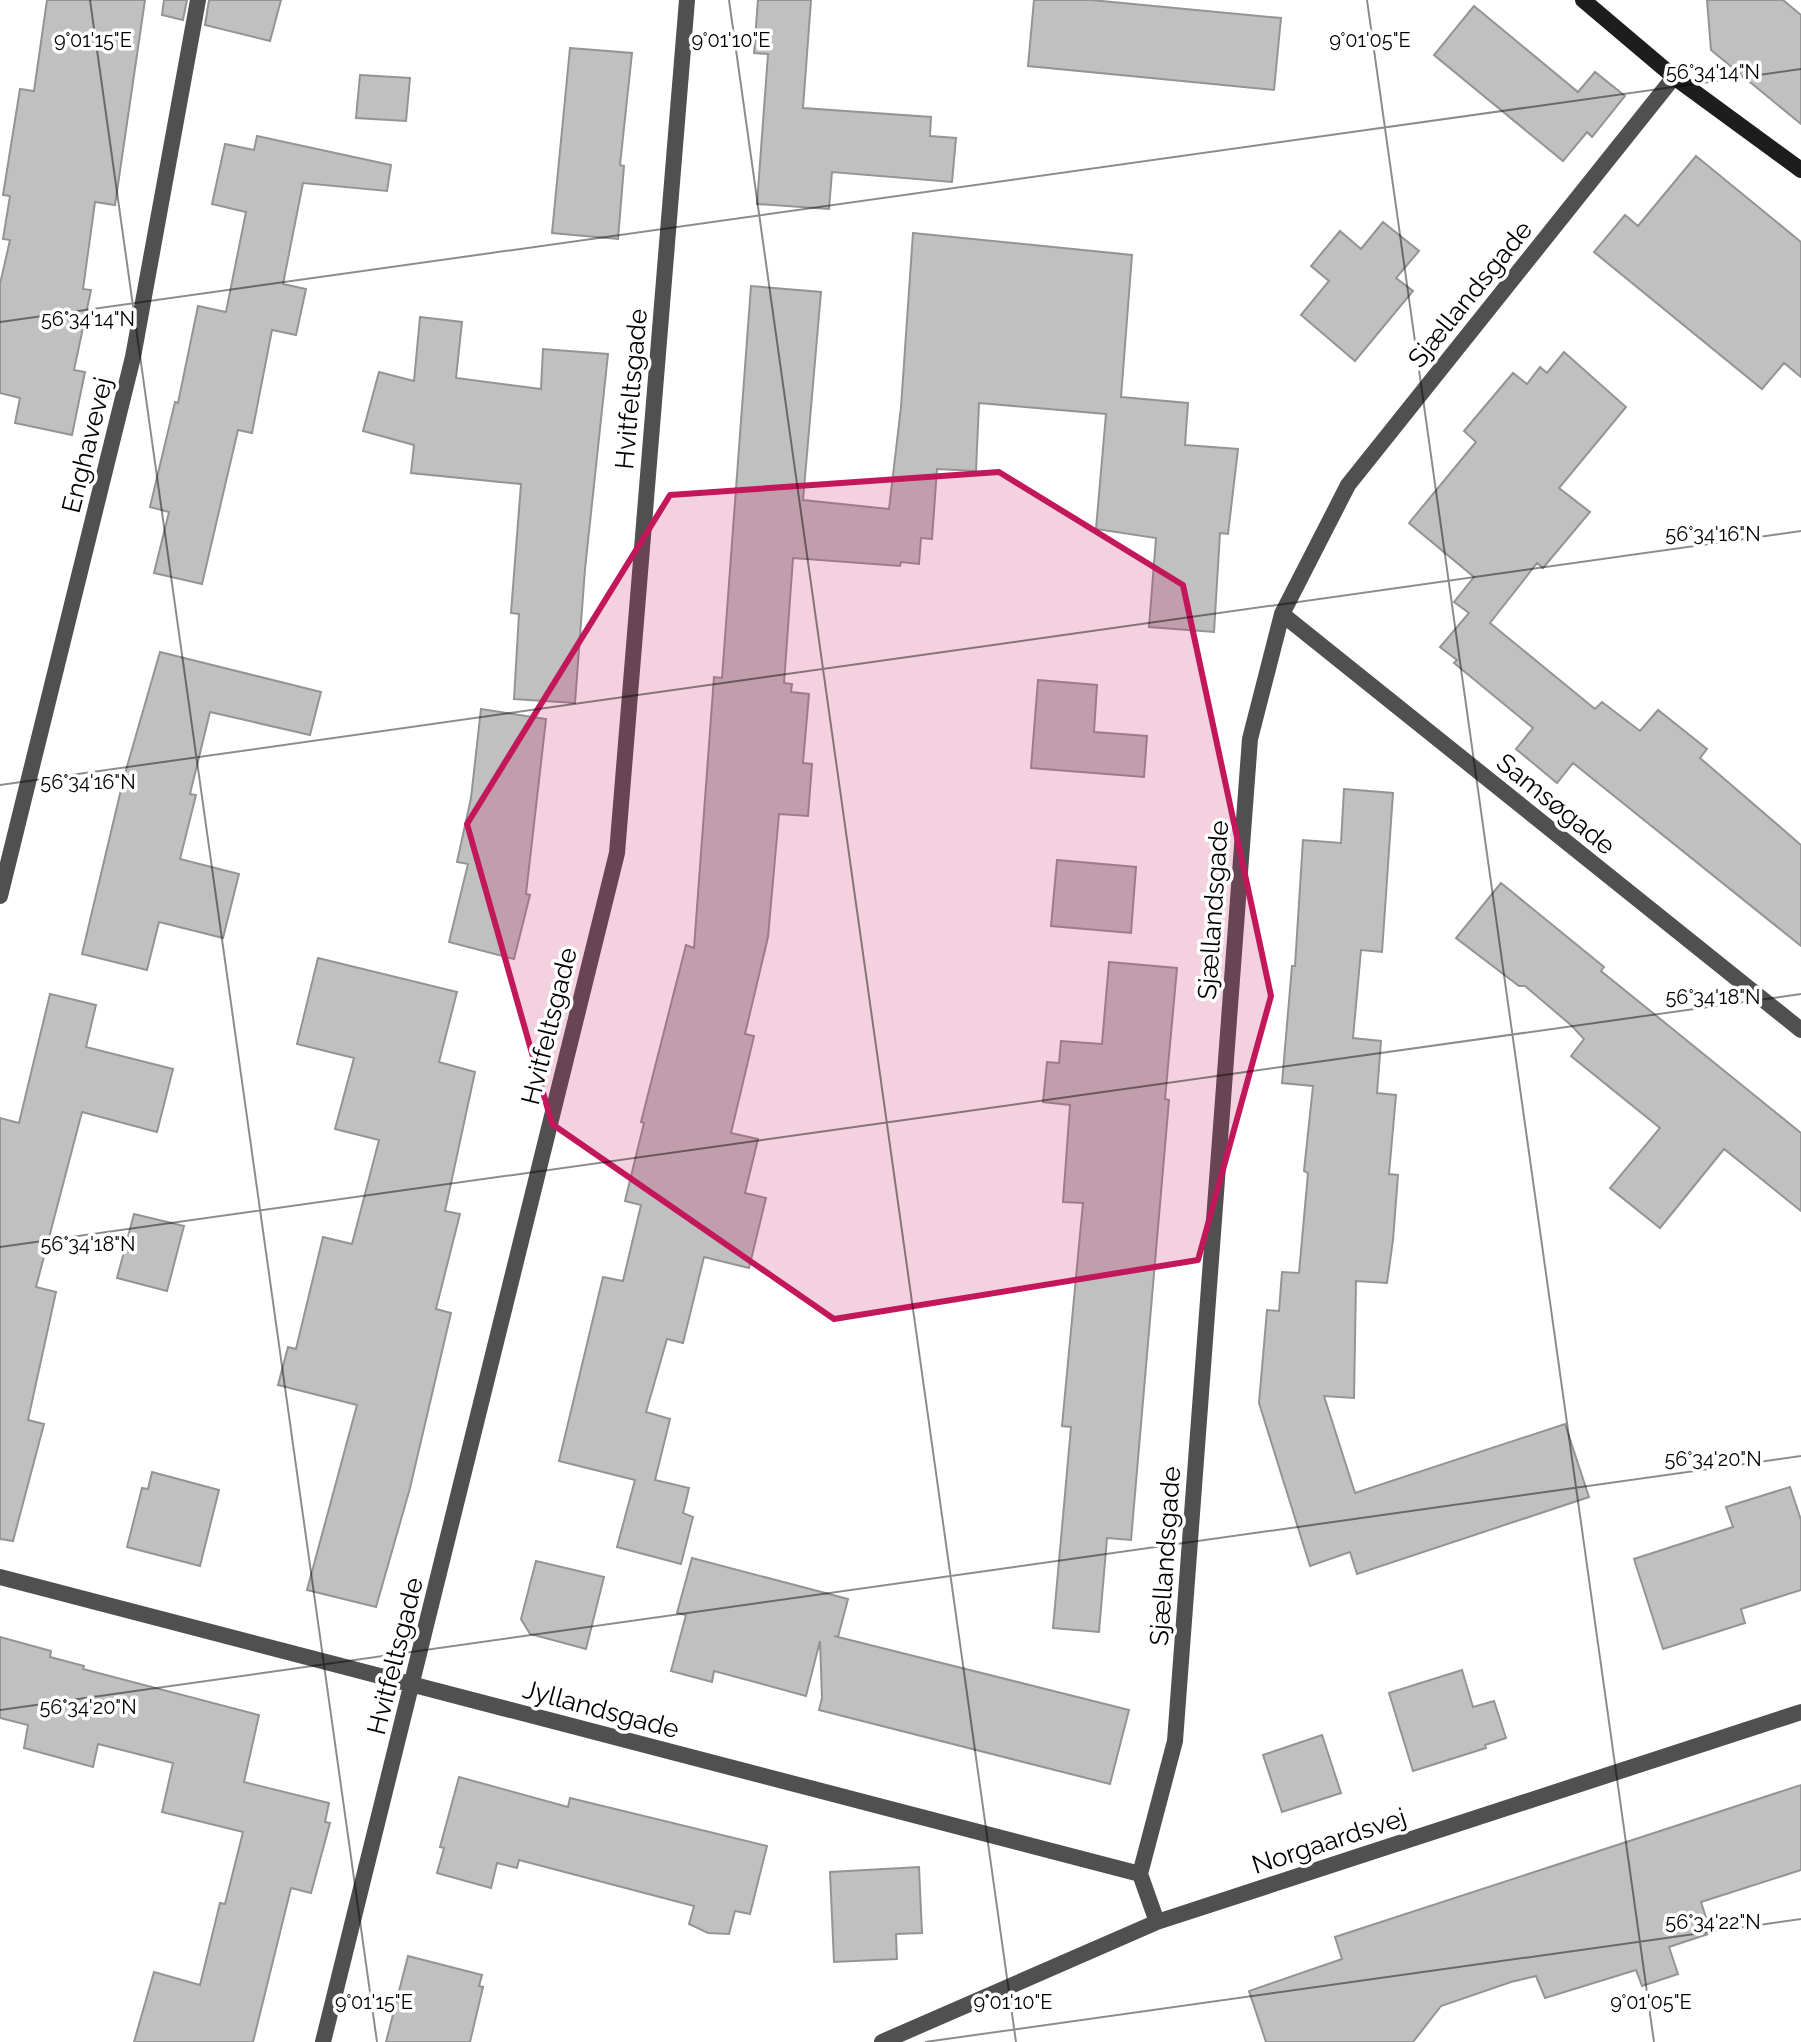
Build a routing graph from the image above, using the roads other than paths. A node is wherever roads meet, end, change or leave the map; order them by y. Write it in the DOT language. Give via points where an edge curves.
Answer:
graph roads {
  1 [pos="198,0"];
  2 [pos="687,0"];
  3 [pos="1583,0"];
  4 [pos="1674,77"];
  5 [pos="1801,170"];
  6 [pos="1282,614"];
  7 [pos="0,896"];
  8 [pos="1801,1030"];
  9 [pos="0,1577"];
  10 [pos="412,1685"];
  11 [pos="1801,1712"];
  12 [pos="1140,1874"];
  13 [pos="1157,1922"];
  14 [pos="323,2042"];
  15 [pos="882,2042"];
  1 -- 7 [label="street, Enghavevej" via="133,357"];
  2 -- 10 [label="street, Hvitfeltsgade" via="617,853"];
  3 -- 4 [label="street"];
  4 -- 5 [label="street"];
  4 -- 6 [label="street, Sjællandsgade" via="1348,485"];
  6 -- 8 [label="street, Samsøgade"];
  6 -- 12 [label="street, Sjællandsgade" via="1250,739 1175,1741"];
  9 -- 10 [label="street, Jyllandsgade"];
  10 -- 12 [label="street, Jyllandsgade"];
  10 -- 14 [label="street, Hvitfeltsgade"];
  11 -- 13 [label="street, Norgaardsvej"];
  12 -- 13 [label="street"];
  13 -- 15 [label="street, Norgaardsvej"];
}
